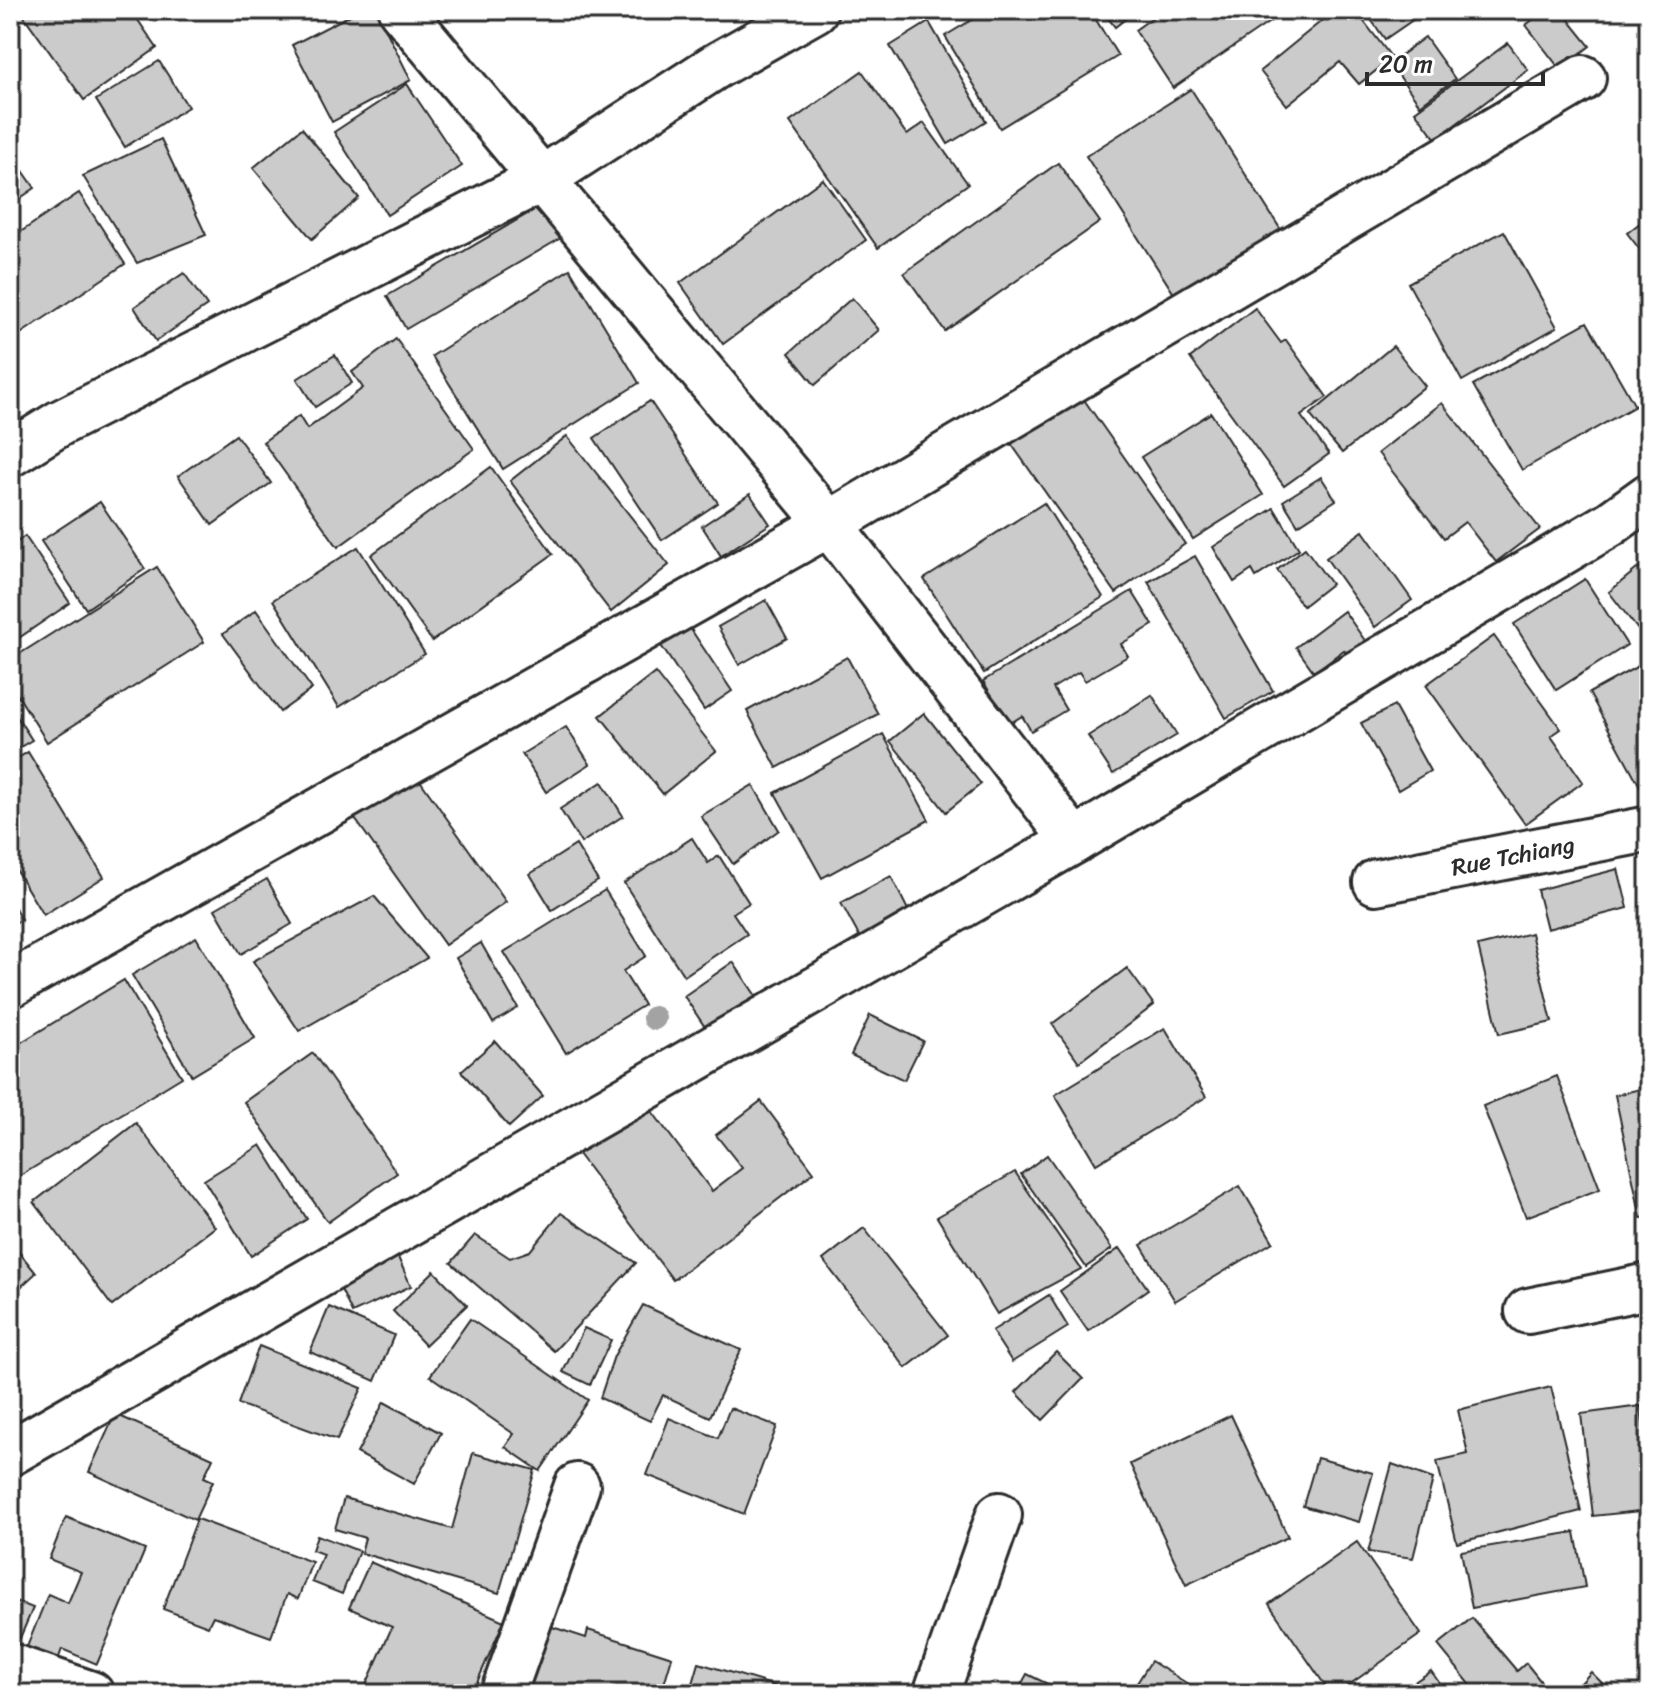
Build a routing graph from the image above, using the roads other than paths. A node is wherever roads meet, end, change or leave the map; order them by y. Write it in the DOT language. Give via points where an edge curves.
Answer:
graph roads {
  1 [pos="401,10"];
  2 [pos="815,10"];
  3 [pos="1583,78"];
  4 [pos="542,179"];
  5 [pos="10,454"];
  6 [pos="1649,496"];
  7 [pos="829,524"];
  8 [pos="1649,829"];
  9 [pos="1074,841"];
  10 [pos="1376,882"];
  11 [pos="10,985"];
  12 [pos="1649,1286"];
  13 [pos="1528,1311"];
  14 [pos="10,1453"];
  15 [pos="577,1486"];
  16 [pos="999,1515"];
  17 [pos="10,1666"];
  18 [pos="83,1693"];
  19 [pos="503,1694"];
  20 [pos="936,1694"];
  1 -- 4 [label="street"];
  2 -- 4 [label="street" via="716,66"];
  3 -- 7 [label="street"];
  4 -- 5 [label="street" via="60,423"];
  4 -- 7 [label="street"];
  6 -- 9 [label="street" via="1596,533"];
  7 -- 9 [label="street"];
  7 -- 11 [label="street"];
  8 -- 10 [label="street, Rue Tchiang"];
  9 -- 14 [label="street"];
  12 -- 13 [label="street"];
  15 -- 19 [label="street"];
  16 -- 20 [label="street"];
  17 -- 18 [label="street"];
}
